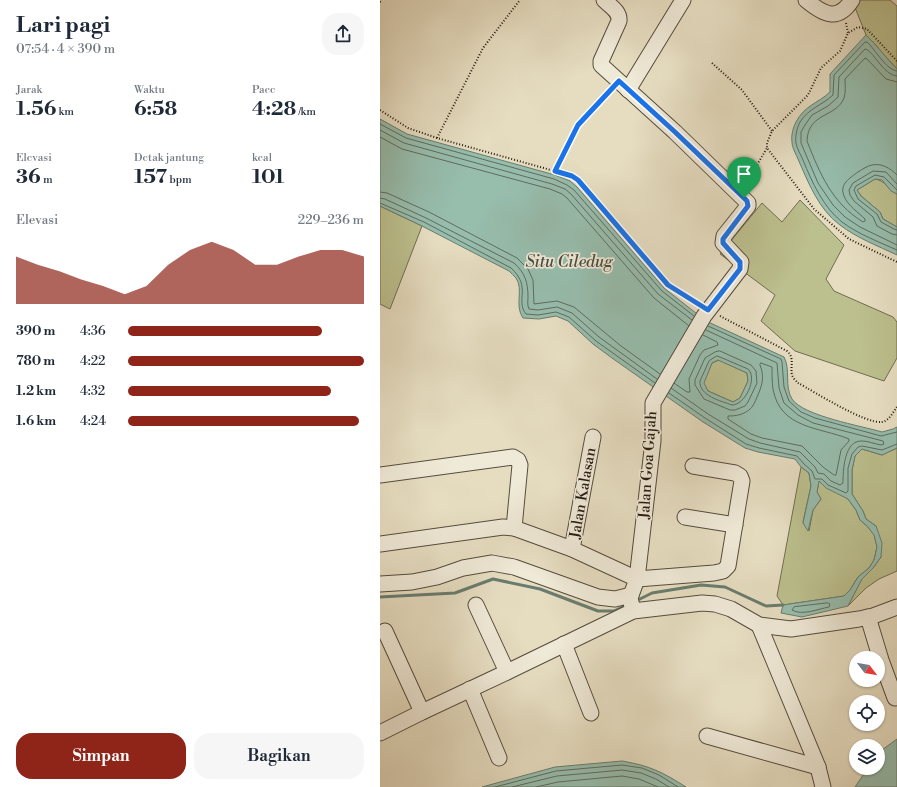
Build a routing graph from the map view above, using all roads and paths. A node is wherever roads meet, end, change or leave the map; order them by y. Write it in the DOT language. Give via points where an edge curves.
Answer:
graph roads {
  1 [pos="520,0"];
  2 [pos="604,0"];
  3 [pos="683,0"];
  4 [pos="806,0"];
  5 [pos="852,0"];
  6 [pos="897,62"];
  7 [pos="712,63"];
  8 [pos="624,86"];
  9 [pos="380,110"];
  10 [pos="772,131"];
  11 [pos="437,138"];
  12 [pos="766,148"];
  13 [pos="555,171"];
  14 [pos="744,198"];
  15 [pos="897,262"];
  16 [pos="706,313"];
  17 [pos="897,407"];
  18 [pos="593,437"];
  19 [pos="693,466"];
  20 [pos="380,475"];
  21 [pos="685,518"];
  22 [pos="736,525"];
  23 [pos="514,528"];
  24 [pos="380,544"];
  25 [pos="572,550"];
  26 [pos="638,579"];
  27 [pos="380,584"];
  28 [pos="631,603"];
  29 [pos="476,605"];
  30 [pos="897,607"];
  31 [pos="868,617"];
  32 [pos="759,625"];
  33 [pos="385,631"];
  34 [pos="564,644"];
  35 [pos="507,672"];
  36 [pos="470,689"];
  37 [pos="896,698"];
  38 [pos="422,712"];
  39 [pos="591,713"];
  40 [pos="380,733"];
  41 [pos="707,736"];
  42 [pos="499,758"];
  43 [pos="818,767"];
  44 [pos="823,787"];
  1 -- 11 [label="path" via="483,48"];
  2 -- 8 [label="street" via="620,16 601,65"];
  3 -- 8 [label="street"];
  4 -- 5 [label="street" via="829,14 836,14 843,12"];
  6 -- 10 [label="path" via="867,29 858,27 848,33 840,51 821,68 808,95"];
  7 -- 10 [label="path" via="742,90"];
  8 -- 13 [label="path" via="578,125"];
  8 -- 14 [label="street"];
  9 -- 11 [label="path" via="408,128"];
  10 -- 12 [label="path"];
  11 -- 13 [label="path"];
  12 -- 14 [label="path" via="751,175"];
  12 -- 15 [label="path" via="814,209 848,239"];
  13 -- 16 [label="path" via="578,180 668,285"];
  14 -- 16 [label="street, Jalan Goa Gajah" via="748,206 723,239 723,243 740,262 740,269"];
  16 -- 17 [label="path" via="787,351 792,359 792,375 798,383 860,417 882,422 888,420"];
  16 -- 26 [label="street, Jalan Goa Gajah" via="653,403 653,441"];
  18 -- 25 [label="street, Jalan Kalasan"];
  19 -- 22 [label="street" via="740,476 742,481"];
  20 -- 23 [label="street" via="513,457 520,465"];
  21 -- 22 [label="street"];
  22 -- 26 [label="street" via="728,566 723,571"];
  23 -- 24 [label="street" via="503,527"];
  23 -- 25 [label="street"];
  25 -- 26 [label="street"];
  26 -- 28 [label="street, Jalan Goa Gajah"];
  27 -- 28 [label="street" via="412,582 492,563 514,567 598,597"];
  28 -- 32 [label="street" via="715,604 731,609"];
  28 -- 34 [label="street"];
  29 -- 35 [label="street"];
  30 -- 31 [label="street"];
  31 -- 32 [label="street" via="791,630"];
  31 -- 37 [label="street"];
  32 -- 43 [label="street"];
  33 -- 38 [label="street"];
  34 -- 35 [label="street"];
  34 -- 39 [label="street"];
  35 -- 36 [label="street"];
  36 -- 38 [label="street"];
  36 -- 42 [label="street"];
  38 -- 40 [label="street"];
  41 -- 43 [label="street"];
  43 -- 44 [label="street"];
}
